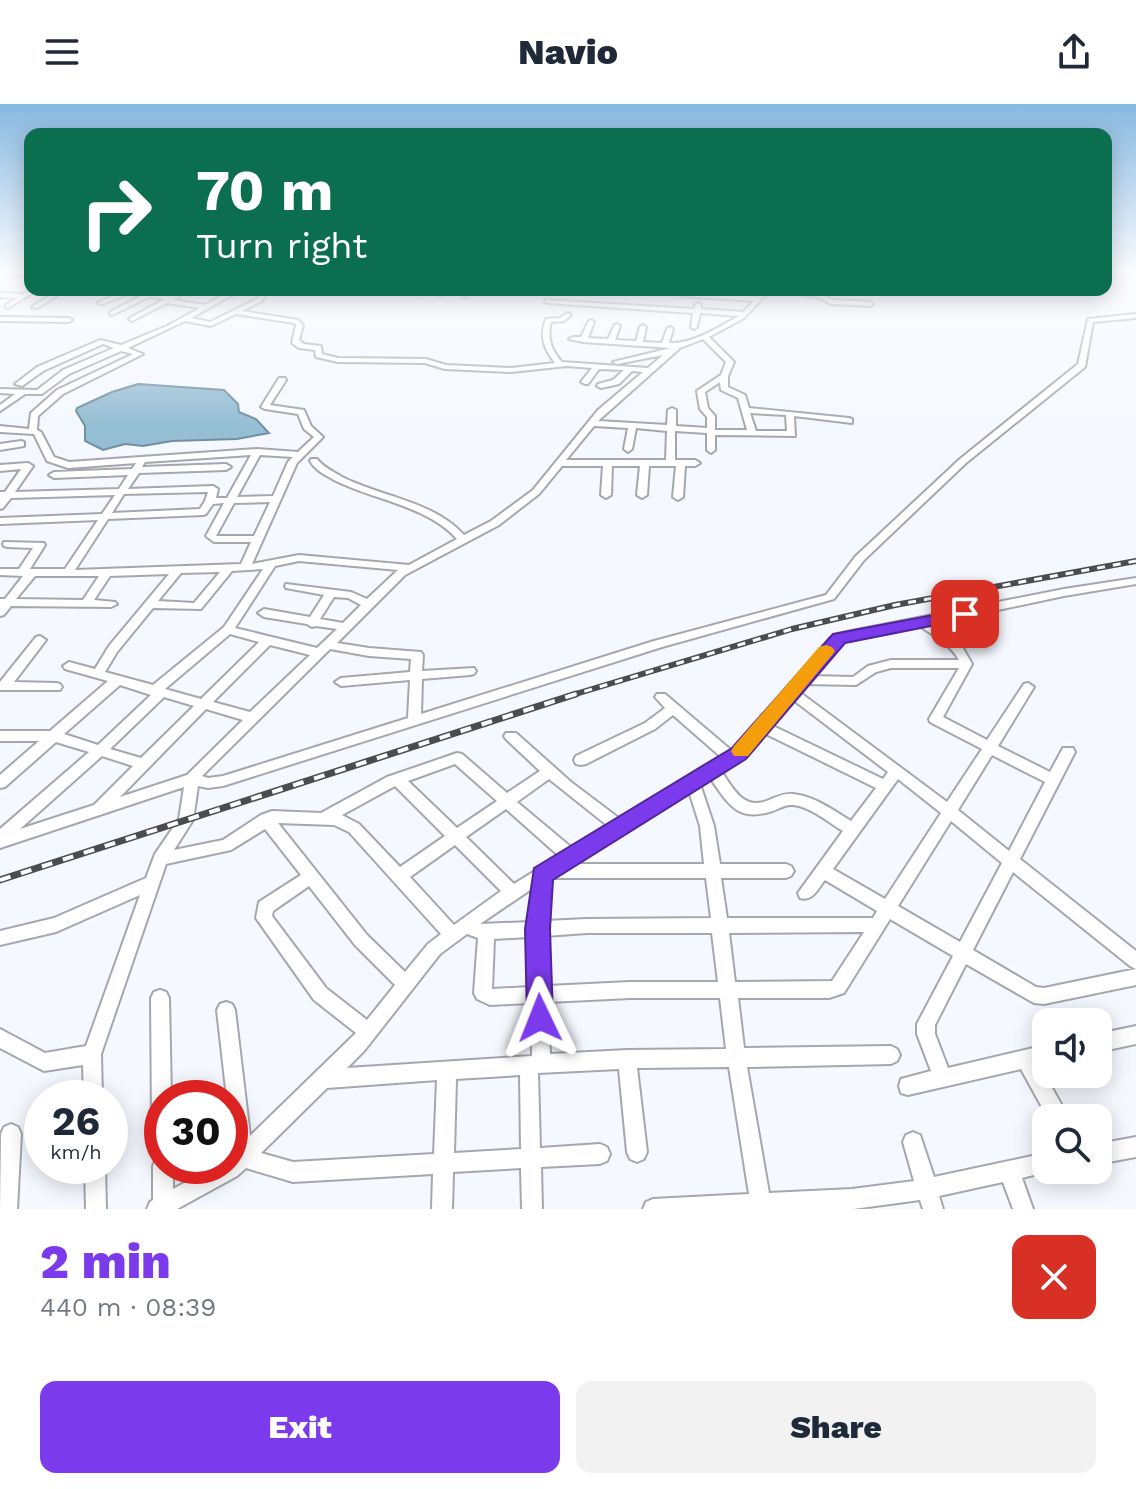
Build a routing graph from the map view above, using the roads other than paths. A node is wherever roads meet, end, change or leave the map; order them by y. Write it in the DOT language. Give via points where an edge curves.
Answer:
graph roads {
  1 [pos="591,322"];
  2 [pos="35,323"];
  3 [pos="177,323"];
  4 [pos="296,323"];
  5 [pos="547,323"];
  6 [pos="640,323"];
  7 [pos="669,323"];
  8 [pos="695,323"];
  9 [pos="710,323"];
  10 [pos="721,323"];
  11 [pos="1090,323"];
  12 [pos="30,326"];
  13 [pos="617,326"];
  14 [pos="706,328"];
  15 [pos="573,339"];
  16 [pos="583,340"];
  17 [pos="611,342"];
  18 [pos="639,343"];
  19 [pos="125,348"];
  20 [pos="671,348"];
  21 [pos="560,364"];
  22 [pos="587,365"];
  23 [pos="628,370"];
  24 [pos="650,370"];
  25 [pos="724,376"];
  26 [pos="282,380"];
  27 [pos="585,382"];
  28 [pos="7,383"];
  29 [pos="601,386"];
  30 [pos="21,388"];
  31 [pos="0,391"];
  32 [pos="0,409"];
  33 [pos="672,410"];
  34 [pos="746,410"];
  35 [pos="640,412"];
  36 [pos="790,414"];
  37 [pos="849,421"];
  38 [pos="593,423"];
  39 [pos="636,427"];
  40 [pos="0,429"];
  41 [pos="672,429"];
  42 [pos="33,431"];
  43 [pos="711,432"];
  44 [pos="752,433"];
  45 [pos="21,444"];
  46 [pos="0,447"];
  47 [pos="628,449"];
  48 [pos="711,450"];
  49 [pos="257,452"];
  50 [pos="302,455"];
  51 [pos="143,459"];
  52 [pos="314,461"];
  53 [pos="559,463"];
  54 [pos="675,463"];
  55 [pos="695,463"];
  56 [pos="608,464"];
  57 [pos="645,464"];
  58 [pos="226,467"];
  59 [pos="0,468"];
  60 [pos="135,471"];
  61 [pos="54,475"];
  62 [pos="120,493"];
  63 [pos="5,495"];
  64 [pos="606,495"];
  65 [pos="642,495"];
  66 [pos="678,497"];
  67 [pos="276,499"];
  68 [pos="233,500"];
  69 [pos="210,501"];
  70 [pos="0,506"];
  71 [pos="106,516"];
  72 [pos="0,521"];
  73 [pos="258,539"];
  74 [pos="463,540"];
  75 [pos="8,544"];
  76 [pos="271,564"];
  77 [pos="245,567"];
  78 [pos="229,568"];
  79 [pos="411,568"];
  80 [pos="178,570"];
  81 [pos="0,572"];
  82 [pos="27,573"];
  83 [pos="107,573"];
  84 [pos="67,574"];
  85 [pos="1136,581"];
  86 [pos="290,586"];
  87 [pos="331,593"];
  88 [pos="4,602"];
  89 [pos="87,603"];
  90 [pos="111,604"];
  91 [pos="151,604"];
  92 [pos="369,605"];
  93 [pos="0,612"];
  94 [pos="264,613"];
  95 [pos="312,623"];
  96 [pos="923,623"];
  97 [pos="346,627"];
  98 [pos="228,630"];
  99 [pos="40,640"];
  100 [pos="266,642"];
  101 [pos="324,649"];
  102 [pos="966,664"];
  103 [pos="69,666"];
  104 [pos="470,671"];
  105 [pos="97,675"];
  106 [pos="415,677"];
  107 [pos="116,681"];
  108 [pos="341,682"];
  109 [pos="2,686"];
  110 [pos="796,686"];
  111 [pos="56,687"];
  112 [pos="1028,687"];
  113 [pos="157,692"];
  114 [pos="661,697"];
  115 [pos="201,706"];
  116 [pos="672,709"];
  117 [pos="253,718"];
  118 [pos="414,722"];
  119 [pos="762,726"];
  120 [pos="0,736"];
  121 [pos="53,736"];
  122 [pos="511,736"];
  123 [pos="990,749"];
  124 [pos="99,751"];
  125 [pos="1068,752"];
  126 [pos="731,758"];
  127 [pos="581,760"];
  128 [pos="143,764"];
  129 [pos="712,770"];
  130 [pos="550,771"];
  131 [pos="896,771"];
  132 [pos="192,779"];
  133 [pos="397,779"];
  134 [pos="1053,780"];
  135 [pos="693,782"];
  136 [pos="0,783"];
  137 [pos="885,786"];
  138 [pos="506,799"];
  139 [pos="96,811"];
  140 [pos="950,815"];
  141 [pos="323,818"];
  142 [pos="266,819"];
  143 [pos="620,827"];
  144 [pos="853,830"];
  145 [pos="455,836"];
  146 [pos="0,840"];
  147 [pos="571,857"];
  148 [pos="160,859"];
  149 [pos="1010,862"];
  150 [pos="713,870"];
  151 [pos="822,870"];
  152 [pos="786,871"];
  153 [pos="545,873"];
  154 [pos="312,876"];
  155 [pos="398,877"];
  156 [pos="152,882"];
  157 [pos="513,893"];
  158 [pos="806,893"];
  159 [pos="889,908"];
  160 [pos="720,925"];
  161 [pos="878,925"];
  162 [pos="537,929"];
  163 [pos="459,930"];
  164 [pos="486,932"];
  165 [pos="0,938"];
  166 [pos="962,951"];
  167 [pos="1136,961"];
  168 [pos="1136,977"];
  169 [pos="406,985"];
  170 [pos="729,990"];
  171 [pos="539,994"];
  172 [pos="160,998"];
  173 [pos="226,1010"];
  174 [pos="368,1032"];
  175 [pos="1136,1035"];
  176 [pos="0,1038"];
  177 [pos="1112,1040"];
  178 [pos="92,1054"];
  179 [pos="891,1055"];
  180 [pos="1032,1057"];
  181 [pos="737,1058"];
  182 [pos="1025,1058"];
  183 [pos="627,1059"];
  184 [pos="535,1064"];
  185 [pos="447,1070"];
  186 [pos="942,1077"];
  187 [pos="323,1079"];
  188 [pos="93,1080"];
  189 [pos="161,1080"];
  190 [pos="234,1080"];
  191 [pos="908,1086"];
  192 [pos="1051,1104"];
  193 [pos="11,1134"];
  194 [pos="913,1142"];
  195 [pos="1136,1147"];
  196 [pos="1112,1151"];
  197 [pos="248,1152"];
  198 [pos="637,1152"];
  199 [pos="600,1154"];
  200 [pos="248,1158"];
  201 [pos="531,1160"];
  202 [pos="444,1164"];
  203 [pos="1032,1166"];
  204 [pos="1009,1170"];
  205 [pos="95,1184"];
  206 [pos="162,1184"];
  207 [pos="202,1184"];
  208 [pos="930,1199"];
  209 [pos="844,1204"];
  210 [pos="762,1206"];
  211 [pos="160,1207"];
  212 [pos="677,1208"];
  213 [pos="7,1209"];
  214 [pos="96,1209"];
  215 [pos="442,1209"];
  216 [pos="532,1209"];
  217 [pos="653,1209"];
  218 [pos="1023,1209"];
  1 -- 16 [label="street"];
  2 -- 12 [label="street"];
  3 -- 19 [label="street"];
  4 -- 21 [label="street" via="295,341 335,360 426,361 511,370"];
  5 -- 21 [label="street" via="549,351"];
  6 -- 18 [label="street"];
  7 -- 20 [label="street"];
  8 -- 14 [label="street"];
  9 -- 14 [label="street"];
  10 -- 14 [label="street"];
  11 -- 118 [label="street" via="1082,365 963,461 860,558 830,597 658,644"];
  13 -- 17 [label="street"];
  14 -- 20 [label="street"];
  14 -- 25 [label="street" via="730,362"];
  15 -- 16 [label="street"];
  16 -- 17 [label="street"];
  17 -- 18 [label="street"];
  18 -- 20 [label="street"];
  19 -- 30 [label="street" via="66,372 48,386"];
  19 -- 30 [label="street" via="103,342 40,369"];
  19 -- 42 [label="street" via="139,354 57,394 33,417"];
  20 -- 22 [label="street" via="634,360"];
  20 -- 24 [label="street"];
  21 -- 22 [label="street"];
  22 -- 23 [label="street"];
  22 -- 27 [label="street"];
  23 -- 24 [label="street"];
  23 -- 29 [label="street" via="616,382"];
  24 -- 38 [label="street"];
  25 -- 34 [label="street" via="724,388 742,397"];
  25 -- 43 [label="street" via="701,391"];
  26 -- 50 [label="street" via="265,407 301,412 319,437"];
  28 -- 30 [label="street"];
  30 -- 31 [label="street"];
  30 -- 32 [label="street"];
  33 -- 41 [label="street"];
  34 -- 36 [label="street"];
  34 -- 44 [label="street"];
  35 -- 39 [label="street"];
  36 -- 37 [label="street"];
  36 -- 44 [label="street" via="792,434"];
  38 -- 39 [label="street"];
  38 -- 53 [label="street"];
  39 -- 41 [label="street"];
  39 -- 47 [label="street"];
  40 -- 42 [label="street"];
  41 -- 43 [label="street"];
  41 -- 54 [label="street"];
  42 -- 51 [label="street" via="50,459 60,463"];
  43 -- 44 [label="street"];
  43 -- 48 [label="street"];
  45 -- 46 [label="street"];
  49 -- 50 [label="street"];
  49 -- 51 [label="street"];
  49 -- 68 [label="street"];
  50 -- 67 [label="street" via="293,462"];
  51 -- 60 [label="street"];
  52 -- 74 [label="street" via="357,488 415,507"];
  53 -- 56 [label="street"];
  53 -- 74 [label="street" via="536,492"];
  54 -- 55 [label="street"];
  54 -- 57 [label="street"];
  54 -- 66 [label="street"];
  56 -- 57 [label="street"];
  56 -- 64 [label="street"];
  57 -- 65 [label="street"];
  58 -- 60 [label="street"];
  59 -- 63 [label="street" via="28,466"];
  60 -- 61 [label="street"];
  60 -- 62 [label="street"];
  62 -- 63 [label="street"];
  62 -- 69 [label="street" via="213,489"];
  62 -- 71 [label="street"];
  63 -- 70 [label="street"];
  67 -- 68 [label="street"];
  67 -- 73 [label="street"];
  68 -- 69 [label="street"];
  68 -- 73 [label="street" via="211,538"];
  69 -- 71 [label="street" via="203,512"];
  71 -- 72 [label="street"];
  71 -- 84 [label="street"];
  73 -- 77 [label="street"];
  74 -- 79 [label="street"];
  75 -- 82 [label="street" via="40,545"];
  76 -- 77 [label="street"];
  76 -- 79 [label="street" via="299,558"];
  76 -- 98 [label="street"];
  77 -- 78 [label="street"];
  78 -- 80 [label="street"];
  78 -- 91 [label="street" via="197,607"];
  79 -- 92 [label="street"];
  80 -- 83 [label="street"];
  80 -- 91 [label="street"];
  81 -- 82 [label="street"];
  82 -- 84 [label="street"];
  82 -- 88 [label="street"];
  83 -- 84 [label="street"];
  83 -- 89 [label="street"];
  85 -- 96 [label="street" via="1064,590"];
  86 -- 87 [label="street"];
  87 -- 92 [label="street" via="351,595"];
  87 -- 95 [label="street"];
  88 -- 89 [label="street"];
  88 -- 93 [label="street"];
  89 -- 90 [label="street"];
  91 -- 105 [label="street"];
  92 -- 97 [label="street"];
  94 -- 95 [label="street"];
  95 -- 97 [label="street"];
  96 -- 102 [label="street" via="956,647"];
  96 -- 110 [label="street" via="839,638"];
  97 -- 101 [label="street"];
  98 -- 100 [label="street"];
  98 -- 113 [label="street"];
  99 -- 109 [label="street"];
  100 -- 101 [label="street"];
  100 -- 115 [label="street"];
  101 -- 106 [label="street" via="417,655"];
  101 -- 117 [label="street"];
  102 -- 110 [label="street" via="891,664 856,681"];
  102 -- 123 [label="street" via="934,717"];
  103 -- 105 [label="street"];
  104 -- 106 [label="street"];
  105 -- 107 [label="street"];
  106 -- 108 [label="street"];
  106 -- 118 [label="street"];
  107 -- 113 [label="street"];
  107 -- 121 [label="street"];
  109 -- 111 [label="street"];
  110 -- 119 [label="street"];
  110 -- 131 [label="street"];
  112 -- 123 [label="street"];
  113 -- 115 [label="street"];
  113 -- 124 [label="street"];
  114 -- 116 [label="street"];
  115 -- 117 [label="street"];
  115 -- 128 [label="street"];
  116 -- 126 [label="street"];
  116 -- 127 [label="street" via="650,726"];
  117 -- 132 [label="street"];
  118 -- 132 [label="street" via="223,781"];
  119 -- 126 [label="street"];
  119 -- 137 [label="street"];
  120 -- 121 [label="street"];
  121 -- 124 [label="street"];
  121 -- 136 [label="street"];
  122 -- 130 [label="street"];
  123 -- 134 [label="street"];
  123 -- 140 [label="street"];
  124 -- 128 [label="street"];
  124 -- 146 [label="street"];
  125 -- 134 [label="street"];
  126 -- 129 [label="street"];
  128 -- 139 [label="street"];
  129 -- 135 [label="street"];
  129 -- 144 [label="street" via="736,804 762,809 785,799 799,800"];
  130 -- 138 [label="street"];
  130 -- 143 [label="street"];
  131 -- 137 [label="street"];
  131 -- 140 [label="street"];
  132 -- 139 [label="street"];
  132 -- 148 [label="street" via="186,820"];
  133 -- 138 [label="street" via="457,758"];
  133 -- 141 [label="street"];
  133 -- 145 [label="street"];
  134 -- 149 [label="street"];
  135 -- 143 [label="street"];
  135 -- 150 [label="street" via="703,805"];
  137 -- 144 [label="street"];
  138 -- 145 [label="street"];
  138 -- 147 [label="street"];
  139 -- 146 [label="street"];
  140 -- 149 [label="street"];
  140 -- 159 [label="street"];
  141 -- 142 [label="street"];
  141 -- 155 [label="street" via="354,828"];
  142 -- 148 [label="street" via="226,846"];
  142 -- 154 [label="street"];
  143 -- 147 [label="street"];
  144 -- 151 [label="street"];
  145 -- 155 [label="street"];
  145 -- 157 [label="street"];
  147 -- 153 [label="street"];
  148 -- 156 [label="street"];
  149 -- 166 [label="street"];
  149 -- 167 [label="street"];
  150 -- 152 [label="street"];
  150 -- 153 [label="street"];
  150 -- 160 [label="street"];
  151 -- 158 [label="street"];
  151 -- 159 [label="street"];
  153 -- 157 [label="street"];
  153 -- 162 [label="street"];
  154 -- 169 [label="street" via="361,940"];
  154 -- 174 [label="street" via="265,907 264,918 320,994"];
  155 -- 163 [label="street"];
  156 -- 165 [label="street" via="56,925"];
  156 -- 178 [label="street"];
  157 -- 163 [label="street"];
  159 -- 161 [label="street"];
  159 -- 166 [label="street"];
  160 -- 161 [label="street"];
  160 -- 162 [label="street"];
  160 -- 170 [label="street"];
  161 -- 170 [label="street" via="838,987"];
  162 -- 164 [label="street"];
  162 -- 171 [label="street"];
  163 -- 164 [label="street"];
  163 -- 169 [label="street" via="434,949"];
  164 -- 171 [label="street" via="485,997"];
  166 -- 168 [label="street" via="1038,996"];
  166 -- 186 [label="street" via="925,1029"];
  169 -- 174 [label="street"];
  170 -- 171 [label="street"];
  170 -- 181 [label="street"];
  171 -- 184 [label="street"];
  172 -- 189 [label="street"];
  173 -- 190 [label="street"];
  174 -- 187 [label="street"];
  175 -- 177 [label="street"];
  176 -- 178 [label="street" via="44,1062"];
  178 -- 188 [label="street"];
  179 -- 181 [label="street"];
  180 -- 182 [label="street"];
  181 -- 183 [label="street"];
  181 -- 210 [label="street"];
  182 -- 186 [label="street"];
  182 -- 192 [label="street"];
  183 -- 184 [label="street"];
  183 -- 198 [label="street"];
  184 -- 185 [label="street"];
  184 -- 201 [label="street"];
  185 -- 187 [label="street"];
  185 -- 202 [label="street"];
  186 -- 191 [label="street"];
  187 -- 197 [label="street"];
  193 -- 213 [label="street"];
  194 -- 208 [label="street"];
  195 -- 196 [label="street"];
  199 -- 201 [label="street"];
  200 -- 202 [label="street" via="293,1172"];
  201 -- 202 [label="street"];
  201 -- 216 [label="street"];
  202 -- 215 [label="street"];
  203 -- 204 [label="street"];
  204 -- 208 [label="street"];
  204 -- 218 [label="street"];
  205 -- 214 [label="street"];
  206 -- 211 [label="street"];
  207 -- 211 [label="street"];
  208 -- 209 [label="street"];
  209 -- 210 [label="street"];
  210 -- 212 [label="street"];
  212 -- 217 [label="street"];
}
